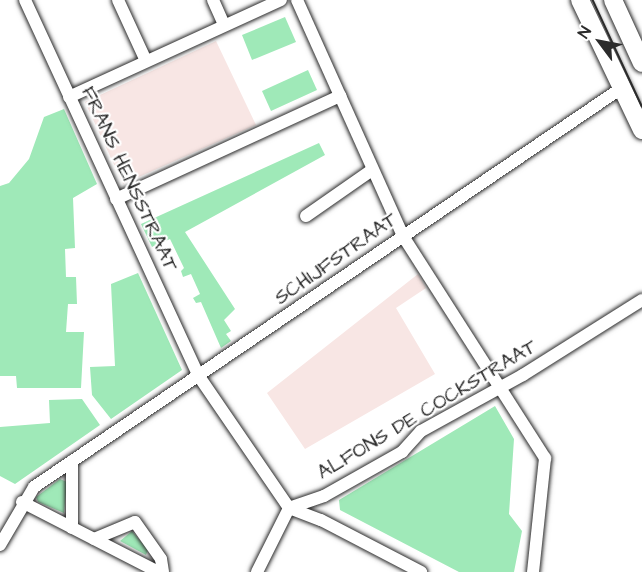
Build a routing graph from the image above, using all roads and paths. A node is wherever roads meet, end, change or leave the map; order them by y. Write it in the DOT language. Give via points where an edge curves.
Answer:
graph roads {
  1 [pos="25,0"];
  2 [pos="118,0"];
  3 [pos="213,0"];
  4 [pos="281,0"];
  5 [pos="297,0"];
  6 [pos="580,0"];
  7 [pos="613,0"];
  8 [pos="224,25"];
  9 [pos="146,62"];
  10 [pos="642,63"];
  11 [pos="622,87"];
  12 [pos="340,96"];
  13 [pos="69,97"];
  14 [pos="642,130"];
  15 [pos="372,170"];
  16 [pos="116,199"];
  17 [pos="306,216"];
  18 [pos="403,236"];
  19 [pos="642,300"];
  20 [pos="198,375"];
  21 [pos="502,387"];
  22 [pos="72,461"];
  23 [pos="324,496"];
  24 [pos="22,502"];
  25 [pos="289,508"];
  26 [pos="321,520"];
  27 [pos="72,528"];
  28 [pos="94,539"];
  29 [pos="0,545"];
  30 [pos="158,572"];
  31 [pos="163,572"];
  32 [pos="256,572"];
  33 [pos="421,572"];
  34 [pos="533,572"];
  1 -- 13 [label="street, FRANS HENSSTRAAT"];
  2 -- 9 [label="street"];
  3 -- 8 [label="street"];
  4 -- 8 [label="street"];
  5 -- 12 [label="street"];
  6 -- 11 [label="street"];
  7 -- 10 [label="street"];
  8 -- 9 [label="street"];
  9 -- 13 [label="street"];
  11 -- 14 [label="street"];
  11 -- 18 [label="street, SCHIJFSTRAAT"];
  12 -- 15 [label="street"];
  12 -- 16 [label="street"];
  13 -- 16 [label="street, FRANS HENSSTRAAT"];
  15 -- 17 [label="street"];
  15 -- 18 [label="street"];
  16 -- 20 [label="street, FRANS HENSSTRAAT"];
  18 -- 20 [label="street, SCHIJFSTRAAT"];
  18 -- 21 [label="street"];
  19 -- 21 [label="street, ALFONS DE COCKSTRAAT"];
  20 -- 22 [label="street, SCHIJFSTRAAT"];
  20 -- 25 [label="street, FRANS HENSSTRAAT"];
  21 -- 23 [label="street, ALFONS DE COCKSTRAAT" via="421,431 402,452"];
  21 -- 34 [label="street" via="545,458"];
  22 -- 24 [label="street, SCHIJFSTRAAT" via="34,487"];
  22 -- 27 [label="street"];
  23 -- 25 [label="street, ALFONS DE COCKSTRAAT"];
  23 -- 26 [label="street"];
  24 -- 27 [label="street"];
  24 -- 29 [label="street, SCHIJFSTRAAT"];
  25 -- 26 [label="street"];
  25 -- 32 [label="street"];
  26 -- 33 [label="street"];
  27 -- 28 [label="street"];
  28 -- 30 [label="street"];
  28 -- 31 [label="street" via="135,522 160,559"];
}
